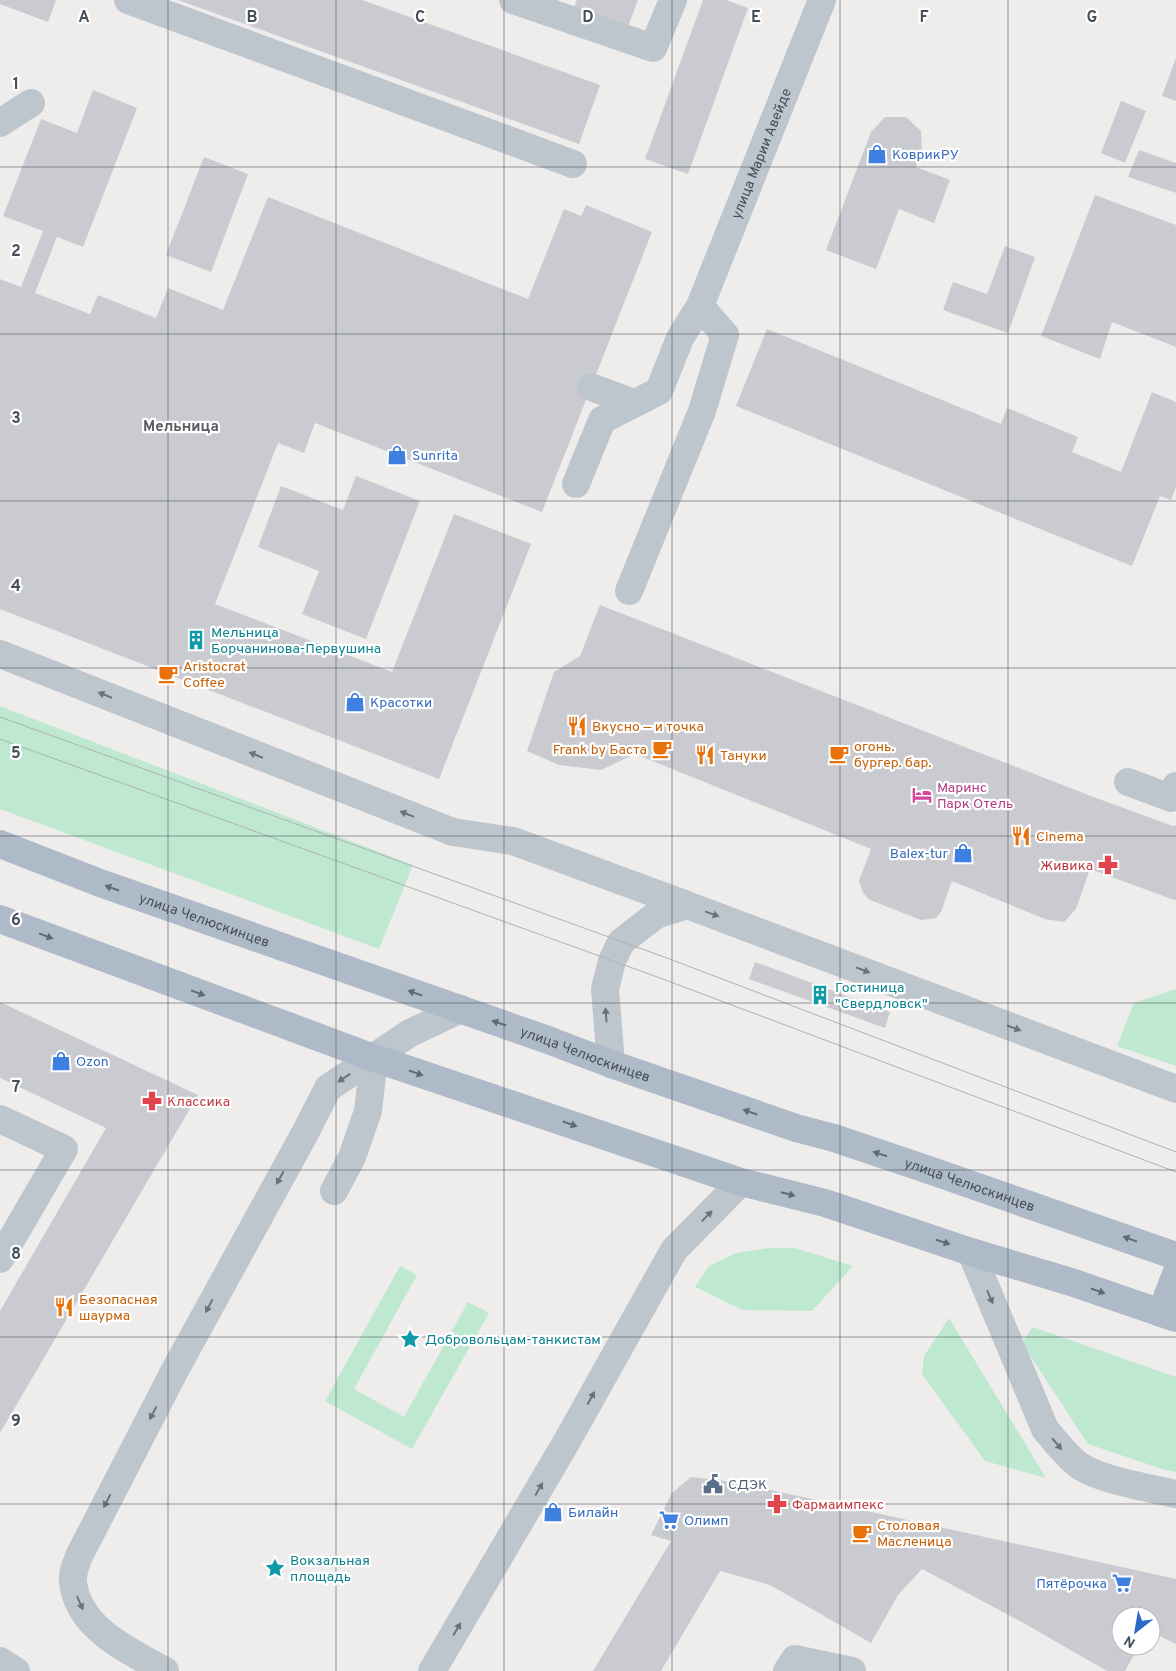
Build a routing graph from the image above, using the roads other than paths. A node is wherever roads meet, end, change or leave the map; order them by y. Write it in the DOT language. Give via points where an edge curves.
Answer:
graph roads {
  1 [pos="128,0"];
  2 [pos="513,0"];
  3 [pos="673,0"];
  4 [pos="822,0"];
  5 [pos="31,103"];
  6 [pos="0,123"];
  7 [pos="573,164"];
  8 [pos="700,306"];
  9 [pos="591,387"];
  10 [pos="634,403"];
  11 [pos="576,484"];
  12 [pos="629,591"];
  13 [pos="0,654"];
  14 [pos="1128,782"];
  15 [pos="1176,786"];
  16 [pos="0,844"];
  17 [pos="686,905"];
  18 [pos="0,918"];
  19 [pos="461,1009"];
  20 [pos="374,1058"];
  21 [pos="611,1064"];
  22 [pos="1176,1089"];
  23 [pos="0,1119"];
  24 [pos="741,1182"];
  25 [pos="334,1191"];
  26 [pos="971,1252"];
  27 [pos="1176,1256"];
  28 [pos="0,1259"];
  29 [pos="1176,1274"];
  30 [pos="1168,1316"];
  31 [pos="1176,1494"];
  32 [pos="0,1661"];
  33 [pos="16,1671"];
  34 [pos="165,1671"];
  35 [pos="432,1671"];
  36 [pos="787,1671"];
  37 [pos="852,1671"];
  1 -- 7 [label="street"];
  2 -- 3 [label="street" via="653,48"];
  4 -- 8 [label="street, улица Марии Авейде"];
  5 -- 6 [label="street"];
  8 -- 10 [label="street, улица Марии Авейде" via="680,338 659,391"];
  8 -- 12 [label="street" via="724,335 702,411"];
  9 -- 10 [label="street"];
  10 -- 11 [label="street, улица Марии Авейде" via="602,420 584,436"];
  17 -- 13 [label="street, one-way" via="513,841 453,832"];
  14 -- 15 [label="street" via="1171,798"];
  19 -- 16 [label="main road, улица Челюскинцев, one-way" via="100,883"];
  21 -- 17 [label="street, one-way" via="605,989 612,961 621,942 656,916"];
  17 -- 22 [label="street, one-way"];
  18 -- 20 [label="main road, one-way"];
  19 -- 20 [label="street" via="410,1033"];
  21 -- 19 [label="main road, улица Челюскинцев, one-way"];
  20 -- 24 [label="main road, one-way"];
  20 -- 25 [label="street" via="368,1111 352,1157"];
  20 -- 34 [label="street, one-way" via="328,1088 166,1387 74,1569 77,1597 85,1613 101,1631 125,1649"];
  27 -- 21 [label="main road, улица Челюскинцев, one-way"];
  23 -- 28 [label="street" via="64,1149"];
  24 -- 26 [label="main road, one-way" via="825,1203"];
  35 -- 24 [label="street, one-way" via="674,1250"];
  26 -- 30 [label="main road, one-way"];
  26 -- 31 [label="street, one-way" via="1045,1430 1065,1454 1097,1475"];
  29 -- 30 [label="main road"];
  32 -- 33 [label="street"];
  36 -- 37 [label="street" via="795,1659"];
}
